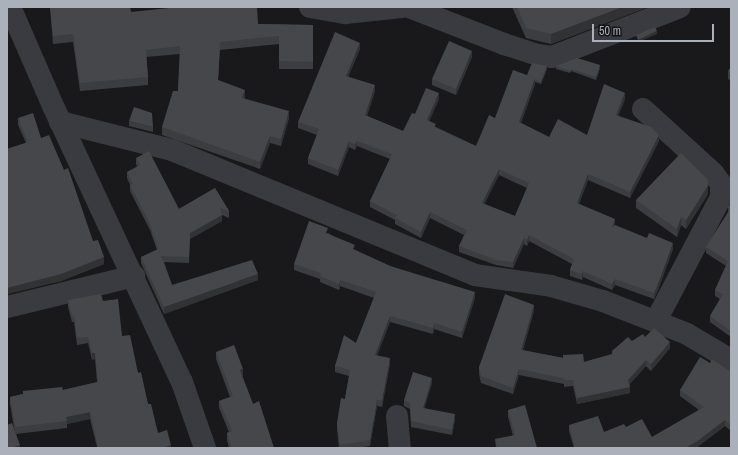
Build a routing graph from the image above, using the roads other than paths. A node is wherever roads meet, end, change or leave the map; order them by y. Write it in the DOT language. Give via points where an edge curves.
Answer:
graph roads {
  1 [pos="10,7"];
  2 [pos="310,7"];
  3 [pos="402,7"];
  4 [pos="409,7"];
  5 [pos="680,7"];
  6 [pos="643,109"];
  7 [pos="60,122"];
  8 [pos="134,276"];
  9 [pos="7,307"];
  10 [pos="656,321"];
  11 [pos="731,360"];
  12 [pos="397,416"];
  13 [pos="205,448"];
  14 [pos="400,448"];
  1 -- 7 [label="street"];
  2 -- 3 [label="street" via="345,13"];
  4 -- 5 [label="street" via="504,44 552,57"];
  6 -- 10 [label="street" via="713,173 721,184 721,197"];
  7 -- 8 [label="street"];
  7 -- 10 [label="street" via="172,150 475,275 551,286 603,301"];
  8 -- 9 [label="street"];
  8 -- 13 [label="street" via="182,382"];
  10 -- 11 [label="street" via="686,334"];
  12 -- 14 [label="street"];
}
